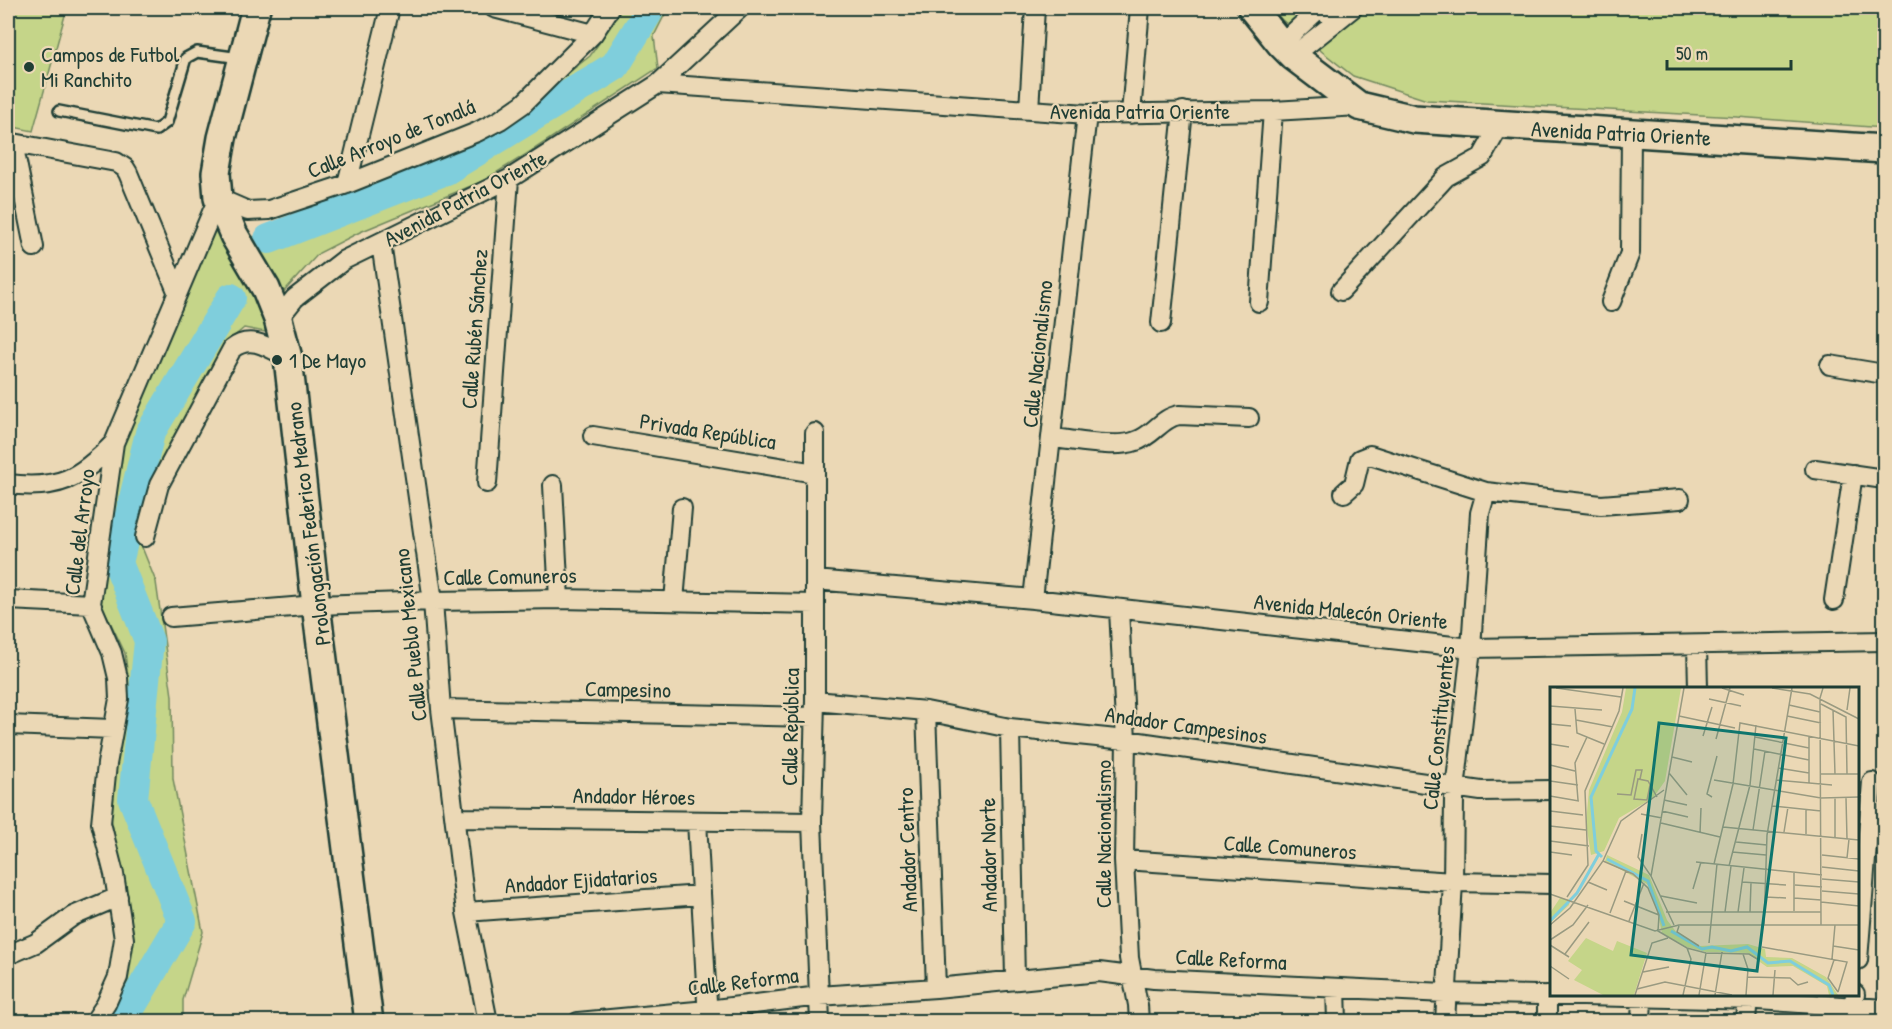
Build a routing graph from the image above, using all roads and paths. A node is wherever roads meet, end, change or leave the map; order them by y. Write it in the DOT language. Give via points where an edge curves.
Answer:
graph roads {
  1 [pos="256,8"];
  2 [pos="390,8"];
  3 [pos="494,8"];
  4 [pos="610,8"];
  5 [pos="740,8"];
  6 [pos="1035,8"];
  7 [pos="1140,8"];
  8 [pos="1252,8"];
  9 [pos="1353,8"];
  10 [pos="593,34"];
  11 [pos="1287,50"];
  12 [pos="243,58"];
  13 [pos="658,84"];
  14 [pos="1359,106"];
  15 [pos="1029,110"];
  16 [pos="59,111"];
  17 [pos="1183,111"];
  18 [pos="1273,111"];
  19 [pos="1087,114"];
  20 [pos="1131,114"];
  21 [pos="1500,125"];
  22 [pos="1631,134"];
  23 [pos="10,142"];
  24 [pos="1884,148"];
  25 [pos="509,179"];
  26 [pos="347,184"];
  27 [pos="218,198"];
  28 [pos="381,243"];
  29 [pos="34,247"];
  30 [pos="177,291"];
  31 [pos="1341,291"];
  32 [pos="1259,302"];
  33 [pos="1611,302"];
  34 [pos="278,319"];
  35 [pos="1161,322"];
  36 [pos="288,358"];
  37 [pos="1830,365"];
  38 [pos="1884,374"];
  39 [pos="1249,418"];
  40 [pos="815,433"];
  41 [pos="593,436"];
  42 [pos="1052,438"];
  43 [pos="114,443"];
  44 [pos="1815,469"];
  45 [pos="815,473"];
  46 [pos="1853,474"];
  47 [pos="1884,479"];
  48 [pos="487,483"];
  49 [pos="8,484"];
  50 [pos="553,485"];
  51 [pos="1486,492"];
  52 [pos="1344,494"];
  53 [pos="1680,499"];
  54 [pos="682,508"];
  55 [pos="145,537"];
  56 [pos="815,580"];
  57 [pos="559,599"];
  58 [pos="1033,599"];
  59 [pos="8,600"];
  60 [pos="1834,600"];
  61 [pos="433,601"];
  62 [pos="674,601"];
  63 [pos="92,604"];
  64 [pos="815,604"];
  65 [pos="316,605"];
  66 [pos="1119,610"];
  67 [pos="171,617"];
  68 [pos="1884,641"];
  69 [pos="1697,645"];
  70 [pos="1471,648"];
  71 [pos="1698,687"];
  72 [pos="441,709"];
  73 [pos="815,709"];
  74 [pos="926,711"];
  75 [pos="8,725"];
  76 [pos="1010,728"];
  77 [pos="112,729"];
  78 [pos="1126,740"];
  79 [pos="1871,782"];
  80 [pos="1454,786"];
  81 [pos="1550,790"];
  82 [pos="455,818"];
  83 [pos="697,821"];
  84 [pos="812,822"];
  85 [pos="1124,860"];
  86 [pos="1453,882"];
  87 [pos="1550,884"];
  88 [pos="701,895"];
  89 [pos="118,897"];
  90 [pos="466,912"];
  91 [pos="1859,935"];
  92 [pos="8,955"];
  93 [pos="1133,976"];
  94 [pos="1015,980"];
  95 [pos="936,988"];
  96 [pos="1336,988"];
  97 [pos="1445,993"];
  98 [pos="1547,995"];
  99 [pos="1550,995"];
  100 [pos="819,996"];
  101 [pos="1594,996"];
  102 [pos="1642,997"];
  103 [pos="1747,997"];
  104 [pos="1854,1008"];
  105 [pos="1884,1010"];
  106 [pos="707,1016"];
  107 [pos="599,1020"];
  108 [pos="94,1022"];
  109 [pos="369,1022"];
  110 [pos="489,1022"];
  111 [pos="578,1022"];
  112 [pos="820,1022"];
  113 [pos="1139,1022"];
  114 [pos="1337,1022"];
  115 [pos="1445,1022"];
  116 [pos="1547,1022"];
  117 [pos="1641,1022"];
  118 [pos="1746,1022"];
  1 -- 12 [label="street, Prolongación Federico Medrano"];
  2 -- 26 [label="street"];
  3 -- 10 [label="street"];
  4 -- 10 [label="street, Calle Arroyo de Tonalá"];
  5 -- 13 [label="street, Avenida Patria Oriente"];
  6 -- 15 [label="street, Avenida Patria Oriente"];
  7 -- 20 [label="street"];
  8 -- 11 [label="street, Avenida Patria Oriente"];
  9 -- 11 [label="street" via="1336,20 1320,8"];
  10 -- 26 [label="street, Calle Arroyo de Tonalá" via="523,104 500,120 444,147"];
  11 -- 14 [label="street, Avenida Patria Oriente"];
  12 -- 16 [label="lane" via="197,52 186,58 167,122 156,130"];
  12 -- 27 [label="street, Prolongación Federico Medrano" via="222,138 216,173"];
  13 -- 15 [label="street, Avenida Patria Oriente"];
  13 -- 25 [label="street, Avenida Patria Oriente"];
  14 -- 18 [label="street, Avenida Patria Oriente"];
  14 -- 21 [label="street, Avenida Patria Oriente" via="1414,119"];
  15 -- 19 [label="street, Avenida Patria Oriente"];
  17 -- 18 [label="street, Avenida Patria Oriente"];
  17 -- 20 [label="street, Avenida Patria Oriente"];
  17 -- 35 [label="street"];
  18 -- 32 [label="street"];
  19 -- 20 [label="street, Avenida Patria Oriente"];
  19 -- 42 [label="street, Calle Nacionalismo"];
  21 -- 22 [label="street, Avenida Patria Oriente"];
  21 -- 31 [label="street" via="1482,157 1446,177"];
  22 -- 24 [label="street, Avenida Patria Oriente"];
  22 -- 33 [label="street" via="1630,254"];
  23 -- 29 [label="street"];
  23 -- 30 [label="street" via="116,162 125,168"];
  25 -- 28 [label="street, Avenida Patria Oriente"];
  25 -- 48 [label="street, Calle Rubén Sánchez"];
  26 -- 27 [label="street, Calle Arroyo de Tonalá" via="261,211 248,211"];
  27 -- 30 [label="street, Calle del Arroyo"];
  27 -- 34 [label="street, Prolongación Federico Medrano" via="234,235 267,289"];
  28 -- 34 [label="street, Avenida Patria Oriente" via="344,260 296,298"];
  28 -- 61 [label="street, Calle Pueblo Mexicano"];
  30 -- 43 [label="street, Calle del Arroyo"];
  34 -- 36 [label="street, Prolongación Federico Medrano"];
  36 -- 55 [label="street" via="253,341 232,349 159,485"];
  36 -- 65 [label="street, Prolongación Federico Medrano"];
  37 -- 38 [label="street"];
  39 -- 42 [label="street" via="1179,415 1170,417 1138,441 1115,444"];
  40 -- 45 [label="street, Calle República"];
  41 -- 45 [label="street, Privada República"];
  42 -- 58 [label="street, Calle Nacionalismo"];
  43 -- 49 [label="street" via="76,476 43,484"];
  43 -- 63 [label="street, Calle del Arroyo"];
  44 -- 46 [label="street"];
  45 -- 56 [label="street, Calle República"];
  46 -- 47 [label="street"];
  46 -- 60 [label="street"];
  50 -- 57 [label="street"];
  51 -- 52 [label="street" via="1370,455 1360,459 1354,484"];
  51 -- 53 [label="street" via="1601,505"];
  51 -- 70 [label="street, Calle Constituyentes" via="1480,513"];
  54 -- 62 [label="street"];
  56 -- 58 [label="street, Avenida Malecón Oriente"];
  56 -- 64 [label="street, Calle República"];
  57 -- 61 [label="street, Calle Comuneros"];
  57 -- 62 [label="street, Calle Comuneros"];
  58 -- 66 [label="street, Avenida Malecón Oriente"];
  59 -- 63 [label="street"];
  61 -- 65 [label="street, Calle Comuneros"];
  61 -- 72 [label="street, Calle Pueblo Mexicano"];
  62 -- 64 [label="street, Calle Comuneros"];
  63 -- 77 [label="street, Calle del Arroyo" via="112,653 117,678 119,699"];
  64 -- 73 [label="street, Calle República"];
  65 -- 67 [label="street, Calle Comuneros"];
  65 -- 109 [label="street, Prolongación Federico Medrano"];
  66 -- 70 [label="street, Avenida Malecón Oriente"];
  66 -- 78 [label="street, Calle Nacionalismo"];
  68 -- 69 [label="street, Avenida Malecón Oriente"];
  69 -- 70 [label="street, Avenida Malecón Oriente"];
  69 -- 71 [label="street"];
  70 -- 80 [label="street, Calle Constituyentes"];
  72 -- 73 [label="street, Campesino"];
  72 -- 82 [label="street, Calle Pueblo Mexicano"];
  73 -- 74 [label="street, Andador Campesinos"];
  73 -- 84 [label="street, Calle República"];
  74 -- 76 [label="street, Andador Campesinos"];
  74 -- 95 [label="street, Andador Centro"];
  75 -- 77 [label="street"];
  76 -- 78 [label="street, Andador Campesinos"];
  76 -- 94 [label="street, Andador Norte"];
  77 -- 89 [label="street, Calle del Arroyo" via="101,823"];
  78 -- 80 [label="street, Andador Campesinos"];
  78 -- 85 [label="street, Calle Nacionalismo"];
  79 -- 91 [label="street"];
  80 -- 81 [label="street, Andador Campesinos" via="1482,791"];
  80 -- 86 [label="street, Calle Constituyentes"];
  82 -- 83 [label="street, Andador Héroes"];
  82 -- 90 [label="street, Calle Pueblo Mexicano"];
  83 -- 84 [label="street, Andador Héroes"];
  83 -- 88 [label="street"];
  84 -- 100 [label="street, Calle República"];
  85 -- 86 [label="street, Calle Comuneros"];
  85 -- 93 [label="street, Calle Nacionalismo"];
  86 -- 87 [label="street, Calle Comuneros"];
  86 -- 97 [label="street, Calle Constituyentes"];
  88 -- 90 [label="street, Andador Ejidatarios"];
  88 -- 106 [label="street"];
  89 -- 92 [label="street" via="73,916 36,943"];
  89 -- 108 [label="street, Calle del Arroyo" via="124,939 121,966 110,997"];
  90 -- 110 [label="street, Calle Pueblo Mexicano"];
  93 -- 94 [label="street, Calle Reforma" via="1099,972"];
  93 -- 96 [label="street, Calle Reforma"];
  93 -- 113 [label="street, Calle Nacionalismo"];
  94 -- 95 [label="street, Calle Reforma"];
  95 -- 100 [label="street, Calle Reforma"];
  96 -- 97 [label="street, Calle Reforma"];
  96 -- 114 [label="street"];
  97 -- 98 [label="street, Calle Reforma"];
  97 -- 115 [label="street, Calle Constituyentes"];
  98 -- 99 [label="street, Calle Reforma"];
  98 -- 116 [label="street"];
  100 -- 106 [label="street, Calle Reforma"];
  100 -- 112 [label="street, Calle República"];
  101 -- 102 [label="street, Calle Reforma"];
  102 -- 103 [label="street, Calle Reforma"];
  102 -- 117 [label="street"];
  103 -- 104 [label="street, Calle Reforma"];
  103 -- 118 [label="street"];
  104 -- 105 [label="street, Calle Reforma"];
  106 -- 107 [label="street, Calle Reforma"];
  107 -- 111 [label="street, Calle Reforma"];
}
